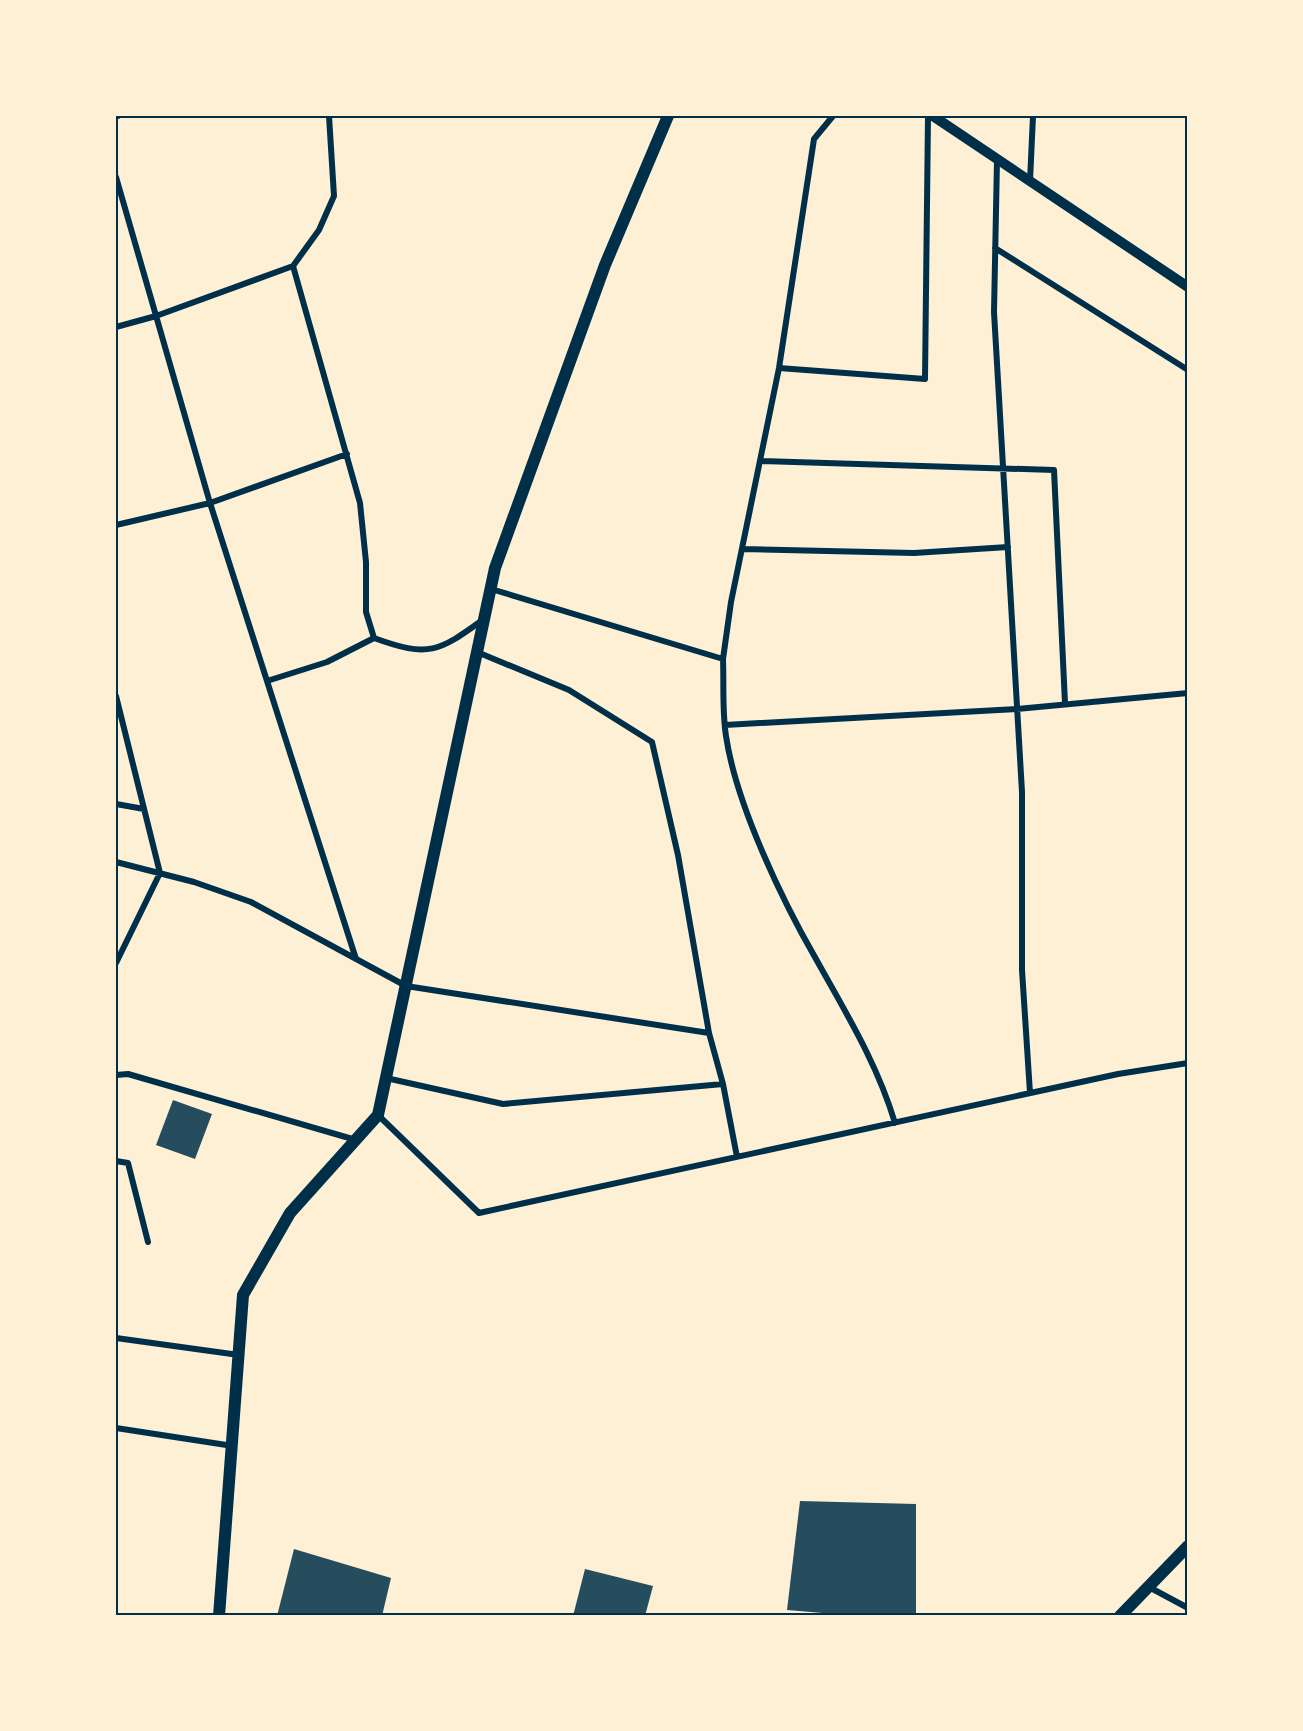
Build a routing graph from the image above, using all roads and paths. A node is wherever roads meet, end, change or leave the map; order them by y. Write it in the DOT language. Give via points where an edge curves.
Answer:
graph roads {
  1 [pos="329,116"];
  2 [pos="668,116"];
  3 [pos="833,116"];
  4 [pos="928,116"];
  5 [pos="933,116"];
  6 [pos="1033,116"];
  7 [pos="997,160"];
  8 [pos="116,177"];
  9 [pos="1030,182"];
  10 [pos="995,248"];
  11 [pos="293,266"];
  12 [pos="1188,287"];
  13 [pos="156,316"];
  14 [pos="116,327"];
  15 [pos="779,368"];
  16 [pos="1188,370"];
  17 [pos="347,454"];
  18 [pos="761,461"];
  19 [pos="1003,469"];
  20 [pos="210,503"];
  21 [pos="116,525"];
  22 [pos="1008,547"];
  23 [pos="744,549"];
  24 [pos="491,589"];
  25 [pos="484,618"];
  26 [pos="374,638"];
  27 [pos="477,652"];
  28 [pos="723,658"];
  29 [pos="267,681"];
  30 [pos="1188,693"];
  31 [pos="116,696"];
  32 [pos="1065,703"];
  33 [pos="1017,709"];
  34 [pos="725,724"];
  35 [pos="116,804"];
  36 [pos="144,809"];
  37 [pos="116,862"];
  38 [pos="160,873"];
  39 [pos="356,958"];
  40 [pos="116,963"];
  41 [pos="406,986"];
  42 [pos="709,1033"];
  43 [pos="1188,1063"];
  44 [pos="116,1074"];
  45 [pos="386,1078"];
  46 [pos="723,1084"];
  47 [pos="1030,1093"];
  48 [pos="378,1115"];
  49 [pos="895,1123"];
  50 [pos="356,1140"];
  51 [pos="737,1157"];
  52 [pos="116,1161"];
  53 [pos="148,1242"];
  54 [pos="116,1338"];
  55 [pos="239,1355"];
  56 [pos="116,1428"];
  57 [pos="233,1446"];
  58 [pos="1188,1546"];
  59 [pos="1147,1586"];
  60 [pos="1188,1608"];
  61 [pos="219,1616"];
  62 [pos="1120,1616"];
  1 -- 11 [label="street" via="334,196 320,230"];
  2 -- 24 [label="main road" via="605,265 495,568"];
  3 -- 15 [label="street" via="814,139"];
  4 -- 15 [label="street" via="924,379"];
  5 -- 7 [label="street"];
  6 -- 9 [label="street"];
  7 -- 9 [label="street"];
  7 -- 10 [label="street"];
  8 -- 13 [label="street"];
  9 -- 12 [label="street"];
  10 -- 16 [label="street"];
  10 -- 19 [label="street" via="994,312"];
  11 -- 13 [label="street"];
  11 -- 17 [label="street"];
  13 -- 14 [label="street"];
  13 -- 20 [label="street"];
  15 -- 18 [label="street"];
  17 -- 20 [label="street"];
  17 -- 26 [label="street" via="360,503 366,612"];
  18 -- 19 [label="street"];
  18 -- 23 [label="street"];
  19 -- 22 [label="street"];
  19 -- 32 [label="street" via="1054,470"];
  20 -- 21 [label="street"];
  20 -- 29 [label="street"];
  22 -- 23 [label="street" via="914,553"];
  22 -- 33 [label="street"];
  23 -- 28 [label="street"];
  24 -- 25 [label="main road"];
  24 -- 28 [label="street"];
  25 -- 26 [label="street" via="453,641 431,650 406,650"];
  25 -- 27 [label="main road"];
  26 -- 29 [label="street" via="327,662"];
  27 -- 41 [label="main road"];
  27 -- 42 [label="street" via="569,690 652,742 678,855"];
  28 -- 34 [label="street"];
  29 -- 39 [label="street"];
  30 -- 32 [label="street"];
  31 -- 36 [label="street"];
  32 -- 33 [label="street"];
  33 -- 34 [label="street"];
  33 -- 47 [label="street" via="1023,834 1022,970"];
  34 -- 49 [label="street" via="739,785 762,848 810,948 879,1074"];
  35 -- 36 [label="street"];
  36 -- 38 [label="street"];
  37 -- 38 [label="street"];
  38 -- 39 [label="street" via="250,902"];
  38 -- 40 [label="street"];
  39 -- 41 [label="street"];
  41 -- 42 [label="street"];
  41 -- 45 [label="main road"];
  42 -- 46 [label="street"];
  43 -- 47 [label="street"];
  44 -- 50 [label="street" via="128,1074"];
  45 -- 46 [label="street" via="503,1104"];
  45 -- 48 [label="main road"];
  46 -- 51 [label="street"];
  47 -- 49 [label="street"];
  48 -- 50 [label="main road"];
  48 -- 51 [label="street" via="479,1213"];
  49 -- 51 [label="street"];
  50 -- 55 [label="main road" via="290,1213 243,1295"];
  52 -- 53 [label="street" via="128,1163"];
  54 -- 55 [label="street"];
  55 -- 57 [label="main road"];
  56 -- 57 [label="street"];
  57 -- 61 [label="main road"];
  58 -- 59 [label="main road"];
  59 -- 60 [label="street"];
  59 -- 62 [label="main road"];
}
